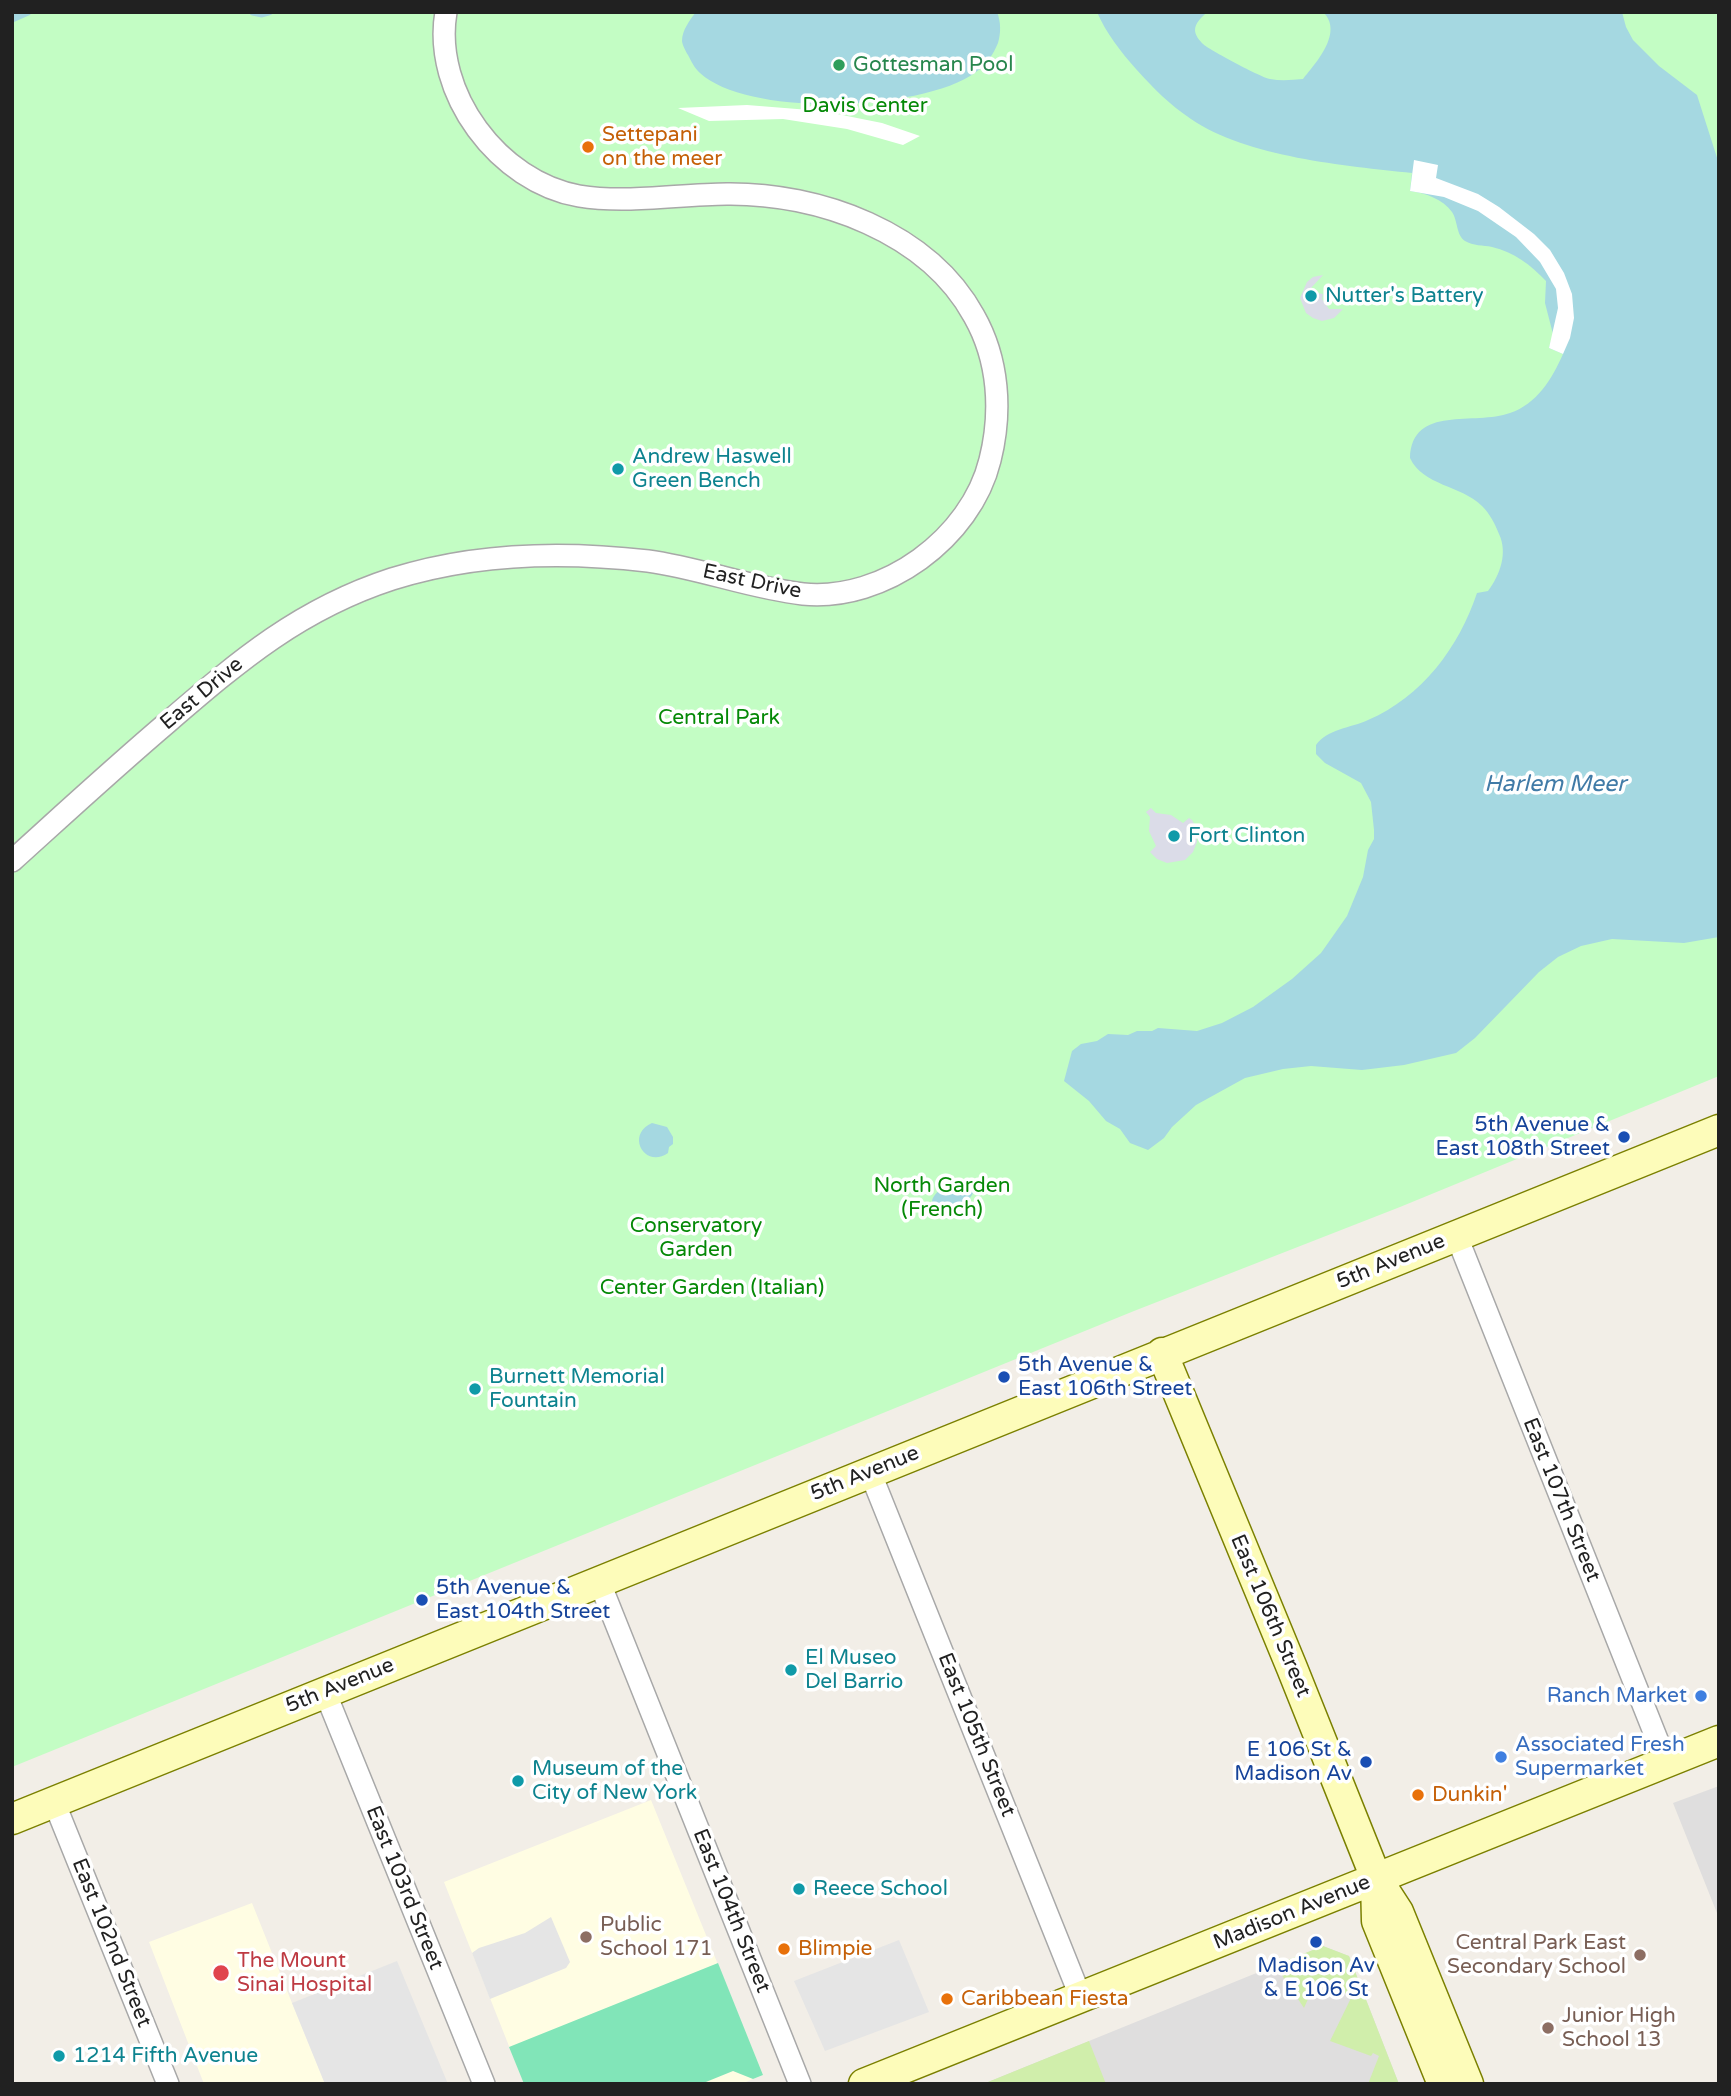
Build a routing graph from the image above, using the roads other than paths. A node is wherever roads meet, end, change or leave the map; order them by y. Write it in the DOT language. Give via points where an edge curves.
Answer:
graph roads {
  1 [pos="446,12"];
  2 [pos="12,861"];
  3 [pos="1719,1130"];
  4 [pos="1457,1237"];
  5 [pos="1161,1353"];
  6 [pos="870,1472"];
  7 [pos="599,1581"];
  8 [pos="325,1692"];
  9 [pos="1719,1741"];
  10 [pos="1666,1762"];
  11 [pos="54,1802"];
  12 [pos="12,1819"];
  13 [pos="1376,1878"];
  14 [pos="1081,1997"];
  15 [pos="168,2084"];
  16 [pos="484,2084"];
  17 [pos="800,2084"];
  18 [pos="864,2084"];
  19 [pos="1443,2084"];
  20 [pos="1468,2084"];
  1 -- 2 [label="street, East Drive" via="447,55 466,109 501,156 546,187 604,198 735,193 789,199 868,224 931,263 976,319 993,365 996,430 981,490 959,523 921,558 887,577 840,592 802,594 652,562 558,555 480,560 364,589 288,626 241,661"];
  3 -- 4 [label="main road, 5th Avenue"];
  4 -- 5 [label="main road, 5th Avenue"];
  4 -- 10 [label="street, East 107th Street"];
  5 -- 6 [label="main road, 5th Avenue"];
  5 -- 13 [label="main road, East 106th Street"];
  6 -- 7 [label="main road, 5th Avenue"];
  6 -- 14 [label="street, East 105th Street"];
  7 -- 8 [label="main road, 5th Avenue"];
  7 -- 17 [label="street, East 104th Street"];
  8 -- 11 [label="main road, 5th Avenue"];
  8 -- 16 [label="street, East 103rd Street"];
  9 -- 10 [label="main road, Madison Avenue"];
  10 -- 13 [label="main road, Madison Avenue"];
  11 -- 12 [label="main road, 5th Avenue"];
  11 -- 15 [label="street, East 102nd Street"];
  13 -- 14 [label="main road, Madison Avenue"];
  13 -- 19 [label="main road, East 106th Street" via="1377,1921"];
  13 -- 20 [label="main road, East 106th Street" via="1398,1912"];
  14 -- 18 [label="main road, Madison Avenue"];
}
